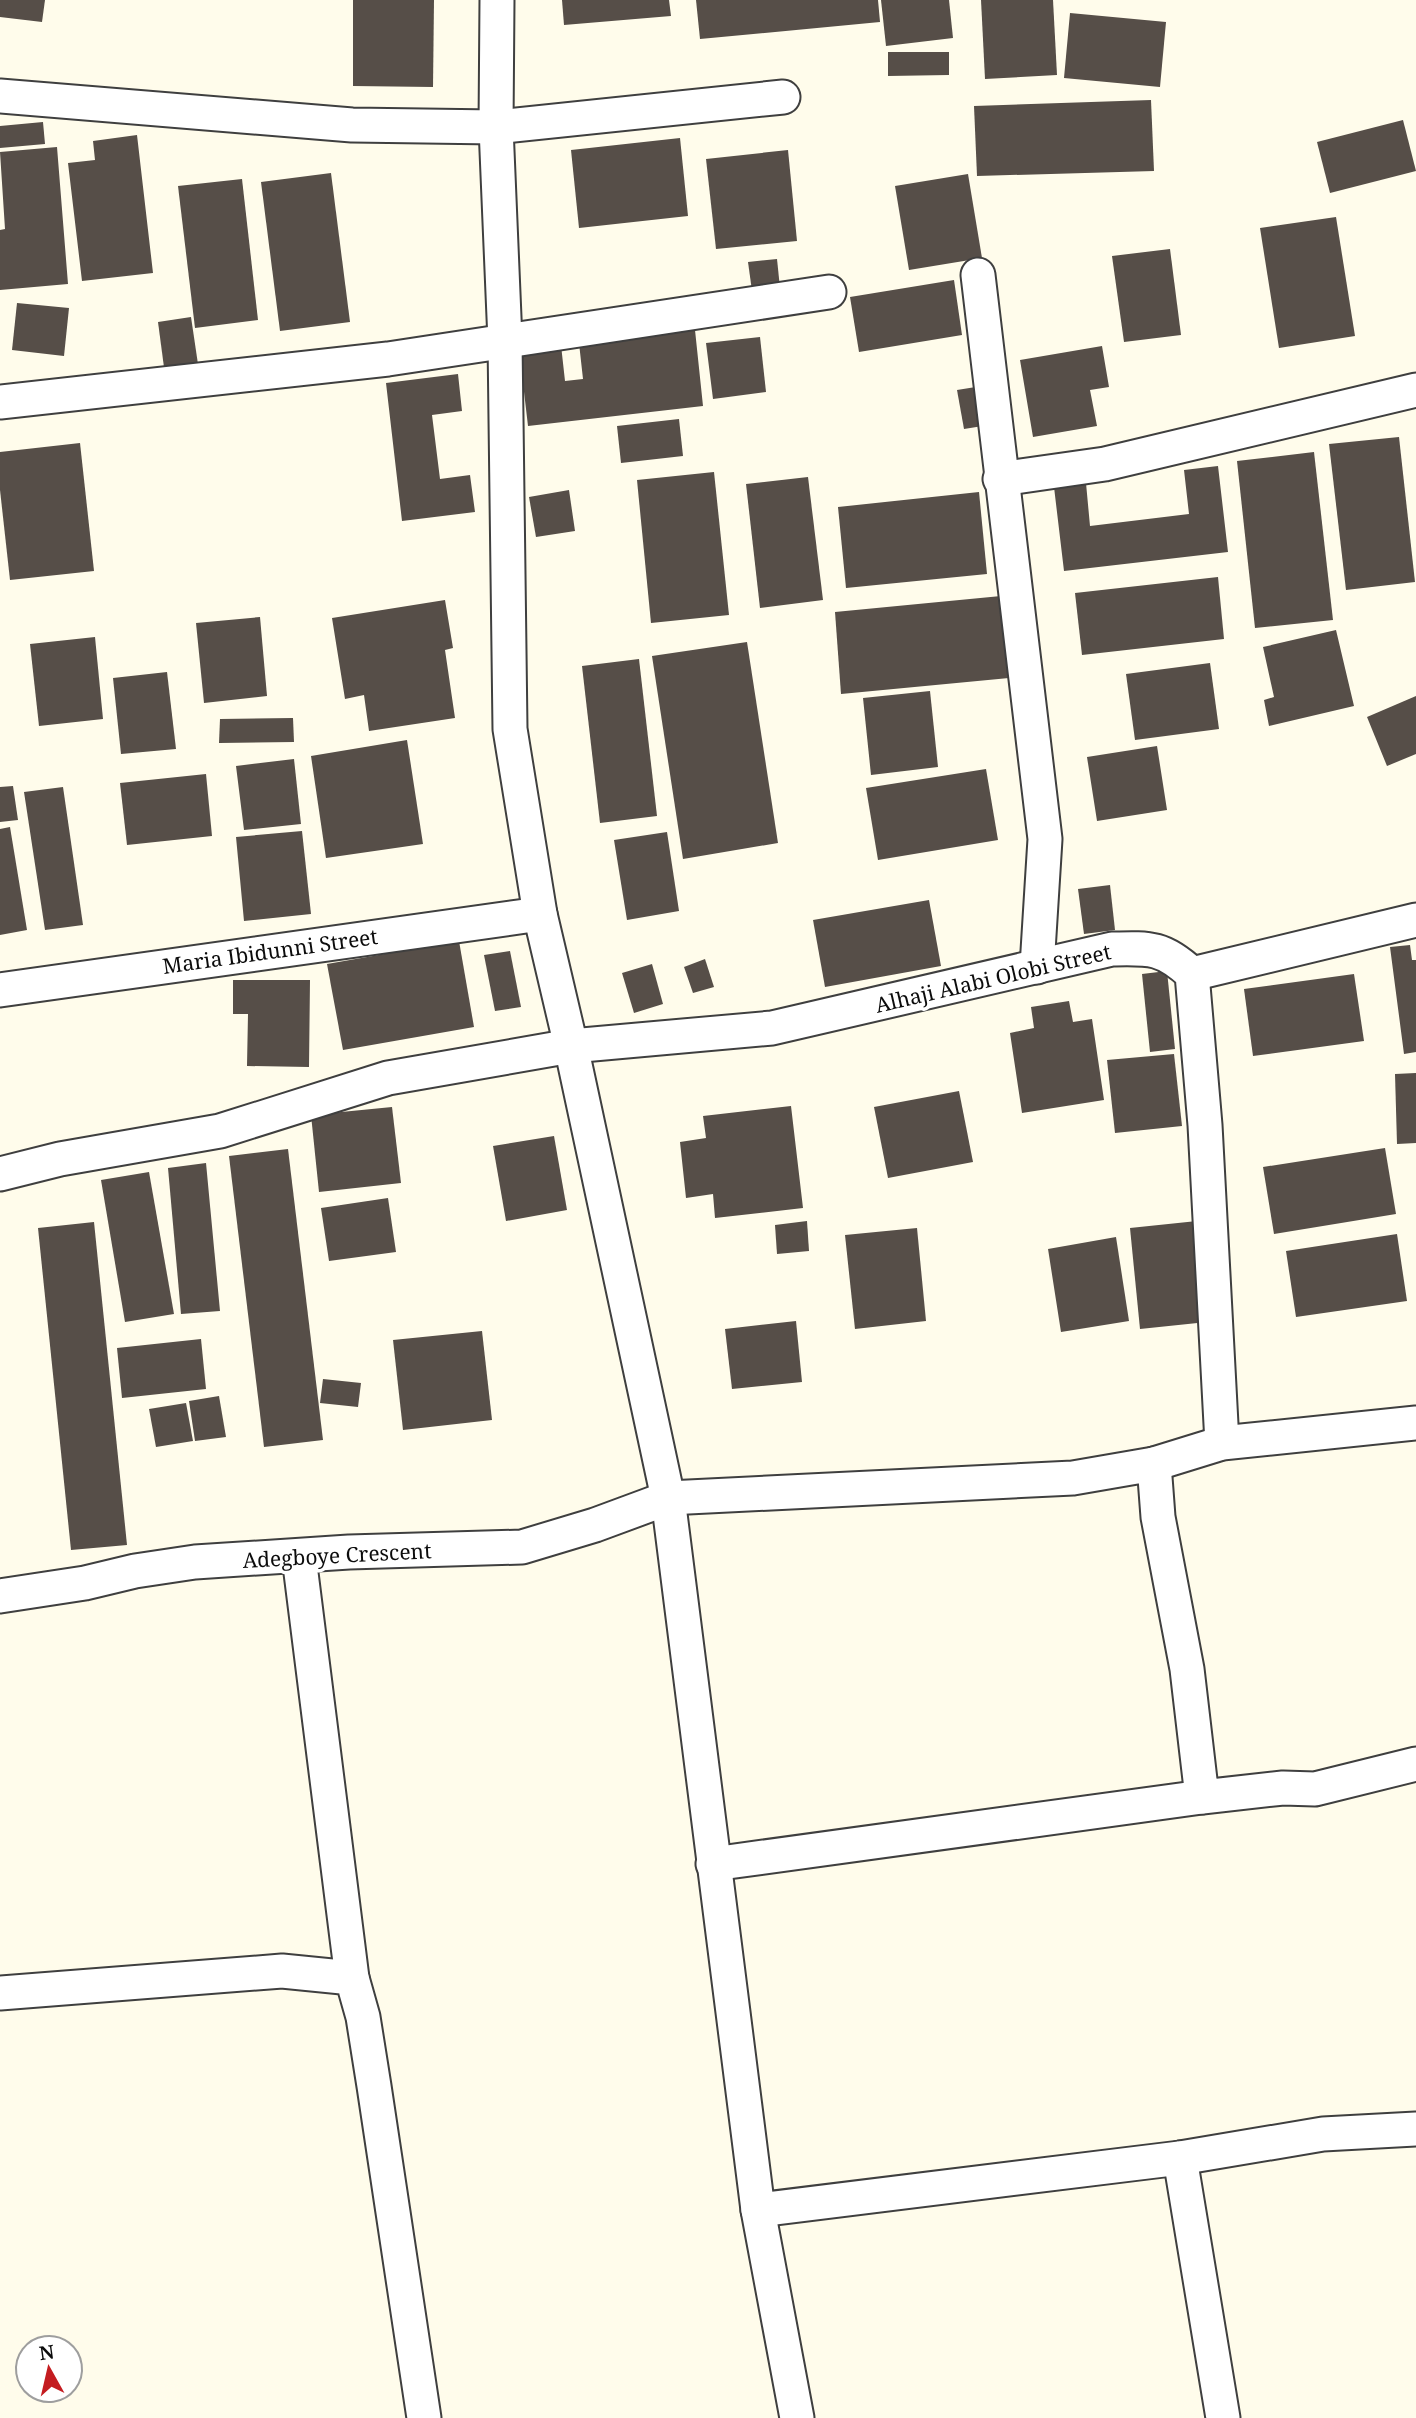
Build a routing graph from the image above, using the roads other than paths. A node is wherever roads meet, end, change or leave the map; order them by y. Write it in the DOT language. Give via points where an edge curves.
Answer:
graph roads {
  1 [pos="497,0"];
  2 [pos="0,96"];
  3 [pos="783,97"];
  4 [pos="496,127"];
  5 [pos="978,275"];
  6 [pos="829,292"];
  7 [pos="505,341"];
  8 [pos="1416,390"];
  9 [pos="0,402"];
  10 [pos="1000,479"];
  11 [pos="540,914"];
  12 [pos="1416,920"];
  13 [pos="1037,967"];
  14 [pos="1192,974"];
  15 [pos="0,990"];
  16 [pos="571,1046"];
  17 [pos="0,1174"];
  18 [pos="1416,1423"];
  19 [pos="1223,1443"];
  20 [pos="1154,1464"];
  21 [pos="668,1498"];
  22 [pos="299,1557"];
  23 [pos="0,1596"];
  24 [pos="1416,1764"];
  25 [pos="1202,1797"];
  26 [pos="713,1864"];
  27 [pos="352,1978"];
  28 [pos="0,1993"];
  29 [pos="1416,2129"];
  30 [pos="1180,2158"];
  31 [pos="758,2210"];
  32 [pos="424,2418"];
  33 [pos="797,2418"];
  34 [pos="1223,2418"];
  1 -- 4 [label="street"];
  2 -- 4 [label="street" via="352,125"];
  3 -- 4 [label="street"];
  4 -- 7 [label="street"];
  5 -- 10 [label="street"];
  6 -- 7 [label="street"];
  7 -- 9 [label="street" via="388,359"];
  7 -- 11 [label="street" via="510,729"];
  8 -- 10 [label="street" via="1105,464"];
  10 -- 13 [label="street" via="1045,839"];
  11 -- 15 [label="street, Maria Ibidunni Street"];
  11 -- 16 [label="street"];
  12 -- 14 [label="street"];
  13 -- 14 [label="street, Alhaji Alabi Olobi Street" via="1112,948 1148,948 1174,958"];
  13 -- 16 [label="street, Alhaji Alabi Olobi Street" via="772,1028"];
  14 -- 19 [label="street"];
  16 -- 17 [label="street, Alhaji Alabi Olobi Street" via="388,1078 220,1131"];
  16 -- 21 [label="street"];
  18 -- 19 [label="street, Adegboye Crescent"];
  19 -- 20 [label="street, Adegboye Crescent"];
  20 -- 21 [label="street, Adegboye Crescent" via="1073,1478"];
  20 -- 25 [label="street" via="1158,1517 1187,1669"];
  21 -- 22 [label="street, Adegboye Crescent" via="522,1548"];
  21 -- 26 [label="street"];
  22 -- 23 [label="street, Adegboye Crescent" via="195,1562"];
  22 -- 27 [label="street"];
  24 -- 25 [label="street" via="1315,1789"];
  25 -- 26 [label="street"];
  26 -- 31 [label="street"];
  27 -- 28 [label="street" via="282,1971"];
  27 -- 32 [label="street" via="363,2017"];
  29 -- 30 [label="street" via="1323,2134"];
  30 -- 31 [label="street"];
  30 -- 34 [label="street"];
  31 -- 33 [label="street"];
}
